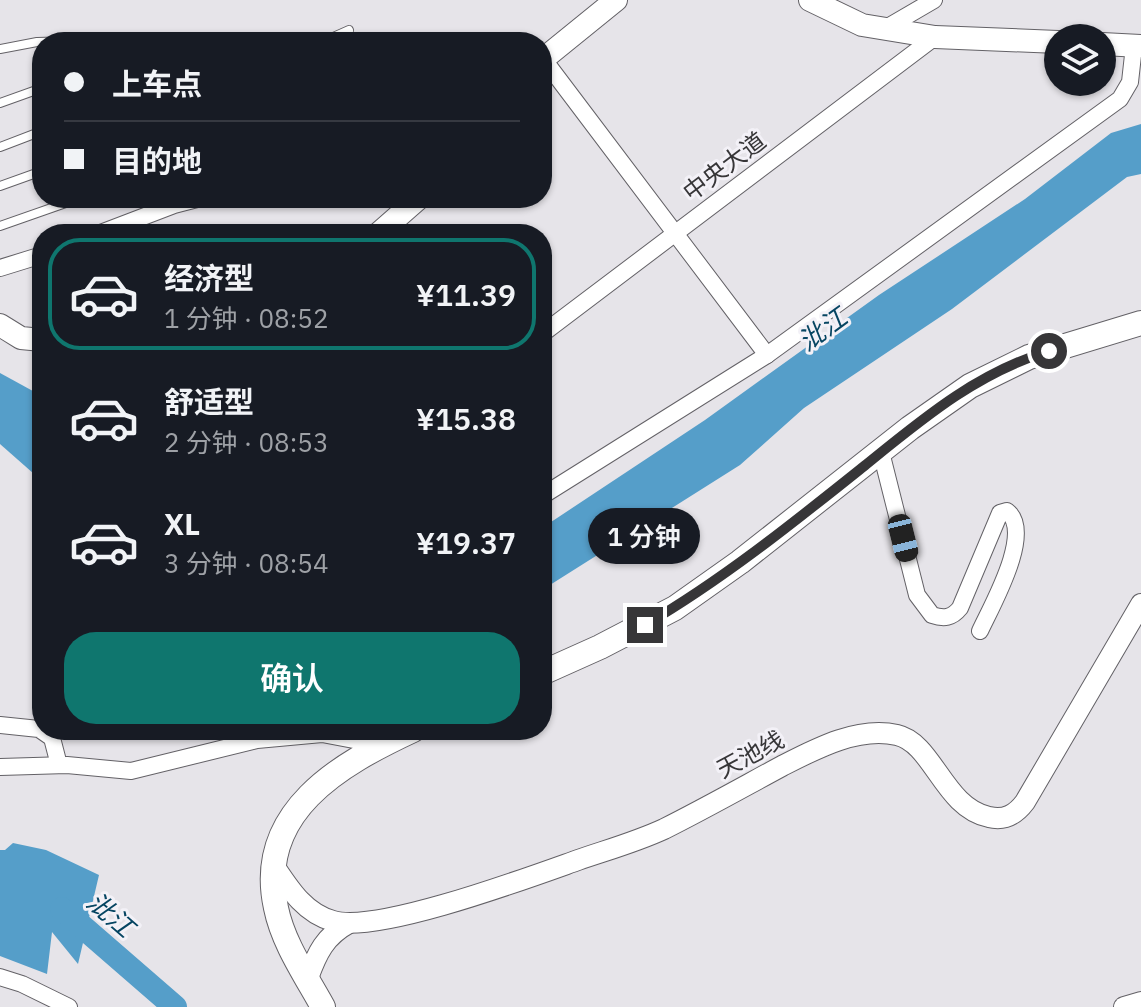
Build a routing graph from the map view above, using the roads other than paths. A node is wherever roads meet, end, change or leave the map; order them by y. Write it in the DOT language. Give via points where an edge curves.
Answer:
graph roads {
  1 [pos="616,0"];
  2 [pos="810,0"];
  3 [pos="934,0"];
  4 [pos="886,28"];
  5 [pos="349,30"];
  6 [pos="344,32"];
  7 [pos="935,37"];
  8 [pos="1044,41"];
  9 [pos="32,43"];
  10 [pos="1116,45"];
  11 [pos="1137,46"];
  12 [pos="0,49"];
  13 [pos="552,51"];
  14 [pos="552,70"];
  15 [pos="32,92"];
  16 [pos="0,103"];
  17 [pos="32,135"];
  18 [pos="0,147"];
  19 [pos="32,175"];
  20 [pos="0,186"];
  21 [pos="51,208"];
  22 [pos="166,208"];
  23 [pos="408,208"];
  24 [pos="124,224"];
  25 [pos="389,224"];
  26 [pos="0,226"];
  27 [pos="676,233"];
  28 [pos="32,258"];
  29 [pos="0,268"];
  30 [pos="1141,323"];
  31 [pos="0,325"];
  32 [pos="552,326"];
  33 [pos="32,339"];
  34 [pos="767,355"];
  35 [pos="881,452"];
  36 [pos="552,485"];
  37 [pos="1141,604"];
  38 [pos="980,631"];
  39 [pos="552,669"];
  40 [pos="0,725"];
  41 [pos="32,728"];
  42 [pos="53,740"];
  43 [pos="257,740"];
  44 [pos="354,740"];
  45 [pos="391,740"];
  46 [pos="380,745"];
  47 [pos="59,765"];
  48 [pos="0,767"];
  49 [pos="273,864"];
  50 [pos="349,923"];
  51 [pos="0,977"];
  52 [pos="308,978"];
  53 [pos="1141,1002"];
  54 [pos="69,1007"];
  55 [pos="323,1007"];
  56 [pos="1124,1007"];
  1 -- 13 [label="main road"];
  2 -- 4 [label="main road" via="862,25"];
  3 -- 4 [label="street"];
  4 -- 7 [label="main road"];
  5 -- 6 [label="lane"];
  7 -- 8 [label="main road"];
  7 -- 27 [label="street, 中央大道"];
  9 -- 12 [label="lane"];
  10 -- 11 [label="main road"];
  11 -- 34 [label="street" via="1130,82 1120,99"];
  14 -- 27 [label="street"];
  15 -- 16 [label="lane"];
  17 -- 18 [label="lane"];
  19 -- 20 [label="lane"];
  21 -- 26 [label="lane"];
  22 -- 24 [label="street"];
  23 -- 25 [label="main road"];
  27 -- 32 [label="street, 中央大道"];
  27 -- 34 [label="street"];
  28 -- 29 [label="street"];
  30 -- 35 [label="main road" via="999,370 943,404"];
  31 -- 33 [label="main road"];
  34 -- 36 [label="street"];
  35 -- 38 [label="street" via="917,595 932,615 954,615 1000,513 1007,511 1015,519 1017,541"];
  35 -- 39 [label="main road" via="675,608"];
  37 -- 50 [label="street, 天池线" via="1025,802 1007,817 968,810 906,739 867,735 813,750 636,841 407,914"];
  40 -- 41 [label="street"];
  42 -- 47 [label="street"];
  43 -- 47 [label="street" via="131,771"];
  44 -- 46 [label="street"];
  45 -- 46 [label="main road"];
  46 -- 49 [label="main road" via="338,770 300,805 282,833"];
  47 -- 48 [label="street"];
  49 -- 50 [label="street, 天池线" via="313,912"];
  49 -- 52 [label="main road" via="276,910"];
  50 -- 52 [label="street" via="320,947"];
  51 -- 54 [label="street"];
  52 -- 55 [label="main road"];
  53 -- 56 [label="street"];
}
